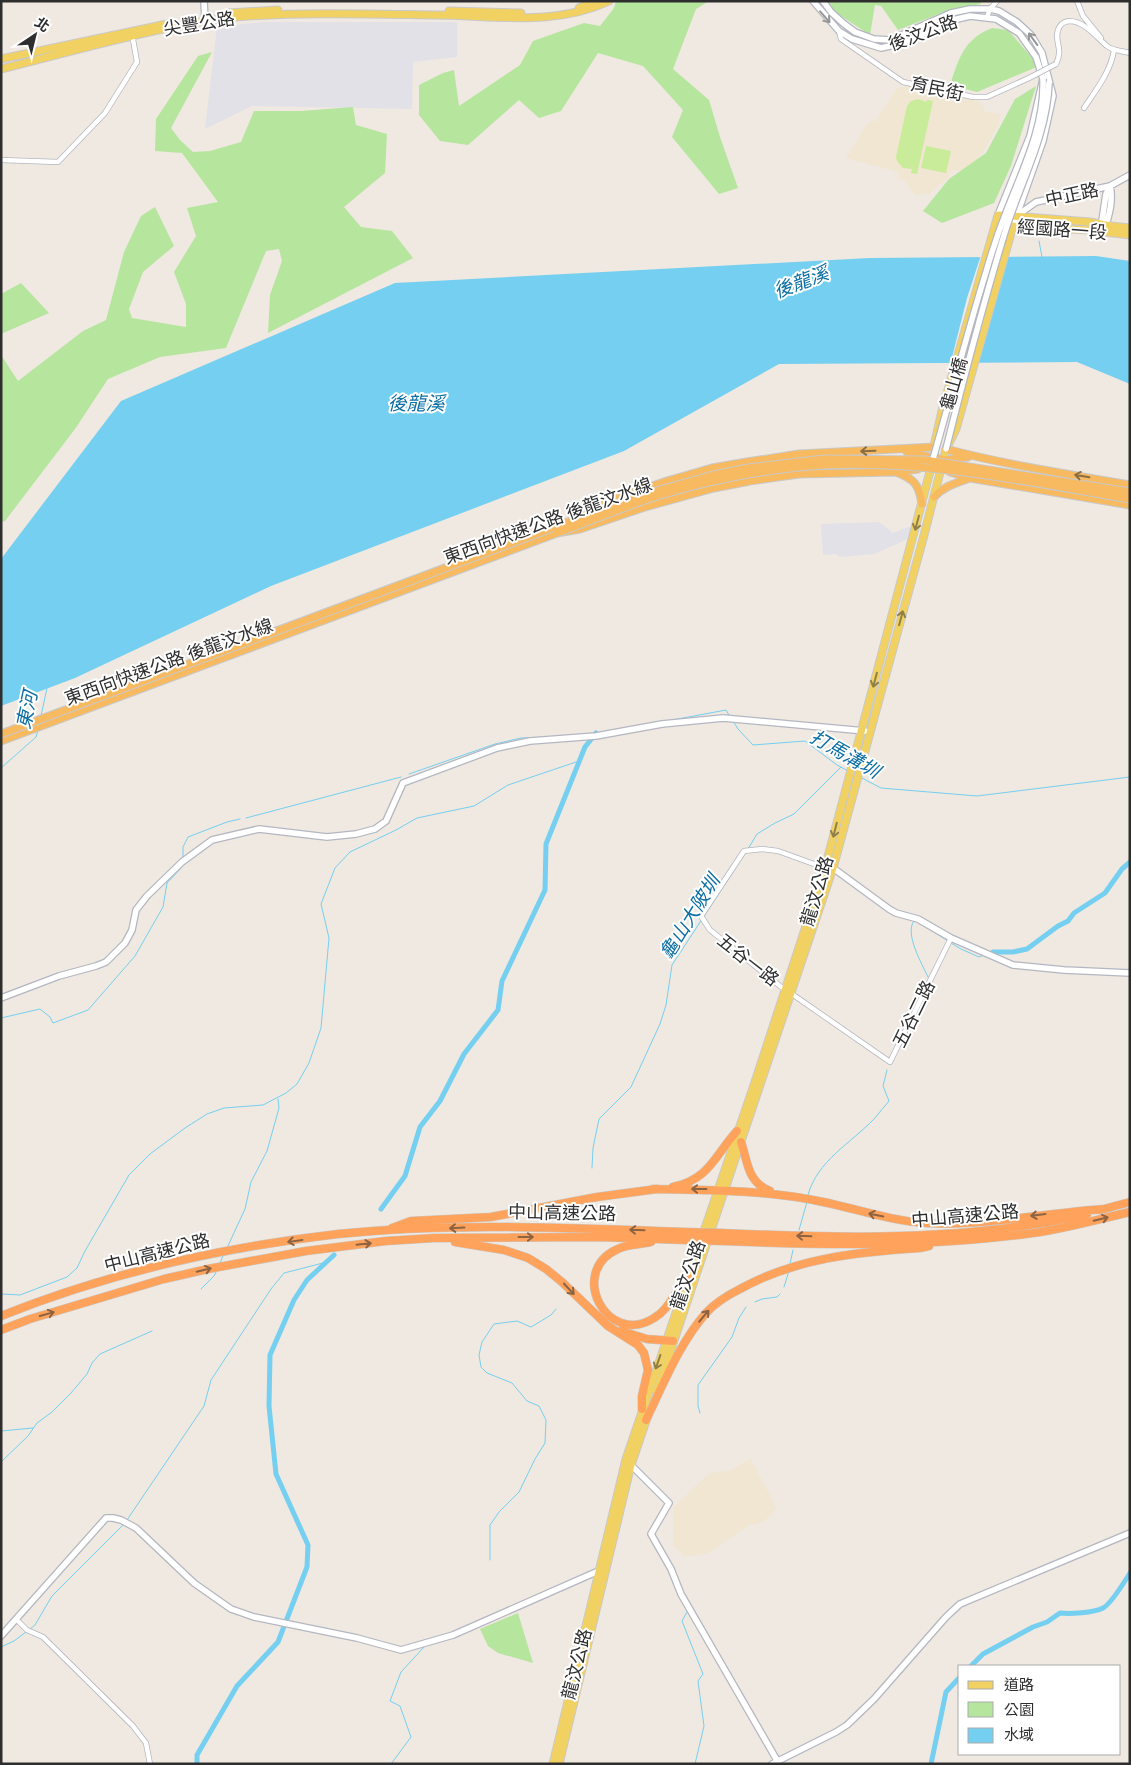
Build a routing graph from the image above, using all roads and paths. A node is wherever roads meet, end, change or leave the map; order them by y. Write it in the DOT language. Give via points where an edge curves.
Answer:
graph roads {
  1 [pos="204,1"];
  2 [pos="609,1"];
  3 [pos="813,1"];
  4 [pos="823,1"];
  5 [pos="997,1"];
  6 [pos="1077,1"];
  7 [pos="596,3"];
  8 [pos="990,9"];
  9 [pos="987,17"];
  10 [pos="205,18"];
  11 [pos="843,23"];
  12 [pos="839,31"];
  13 [pos="132,33"];
  14 [pos="1103,41"];
  15 [pos="1114,50"];
  16 [pos="1130,53"];
  17 [pos="1,59"];
  18 [pos="1,69"];
  19 [pos="1042,79"];
  20 [pos="1049,83"];
  21 [pos="1084,108"];
  22 [pos="1,160"];
  23 [pos="1130,175"];
  24 [pos="1110,186"];
  25 [pos="998,215"];
  26 [pos="1015,217"];
  27 [pos="995,225"];
  28 [pos="1013,226"];
  29 [pos="1102,227"];
  30 [pos="1130,228"];
  31 [pos="1130,235"];
  32 [pos="934,447"];
  33 [pos="946,449"];
  34 [pos="896,450"];
  35 [pos="973,456"];
  36 [pos="934,458"];
  37 [pos="944,460"];
  38 [pos="932,468"];
  39 [pos="941,468"];
  40 [pos="895,472"];
  41 [pos="970,478"];
  42 [pos="1130,485"];
  43 [pos="1130,492"];
  44 [pos="934,497"];
  45 [pos="1130,499"];
  46 [pos="922,504"];
  47 [pos="1130,505"];
  48 [pos="584,516"];
  49 [pos="557,533"];
  50 [pos="861,730"];
  51 [pos="869,732"];
  52 [pos="1,734"];
  53 [pos="1,741"];
  54 [pos="825,868"];
  55 [pos="833,868"];
  56 [pos="950,939"];
  57 [pos="1130,973"];
  58 [pos="788,992"];
  59 [pos="1,998"];
  60 [pos="737,1131"];
  61 [pos="741,1142"];
  62 [pos="653,1189"];
  63 [pos="722,1190"];
  64 [pos="776,1194"];
  65 [pos="1130,1202"];
  66 [pos="1104,1209"];
  67 [pos="1130,1212"];
  68 [pos="382,1231"];
  69 [pos="685,1236"];
  70 [pos="722,1237"];
  71 [pos="428,1239"];
  72 [pos="663,1240"];
  73 [pos="953,1241"];
  74 [pos="688,1278"];
  75 [pos="1,1316"];
  76 [pos="608,1326"];
  77 [pos="1,1330"];
  78 [pos="669,1340"];
  79 [pos="642,1409"];
  80 [pos="646,1420"];
  81 [pos="639,1432"];
  82 [pos="629,1462"];
  83 [pos="1130,1533"];
  84 [pos="603,1569"];
  85 [pos="16,1619"];
  86 [pos="1,1636"];
  87 [pos="571,1699"];
  88 [pos="776,1763"];
  89 [pos="150,1764"];
  90 [pos="553,1764"];
  91 [pos="559,1764"];
  1 -- 10 [label="street"];
  2 -- 7 [label="main road, 尖豐公路"];
  3 -- 12 [label="street, 後汶公路, one-way"];
  4 -- 11 [label="street, 後汶公路"];
  5 -- 8 [label="street"];
  6 -- 14 [label="street" via="1083,16"];
  7 -- 10 [label="main road, 尖豐公路" via="542,14 465,10 267,10 231,12"];
  8 -- 9 [label="street"];
  8 -- 11 [label="street, 後汶公路" via="970,8 951,13 890,40 864,36"];
  20 -- 8 [label="street, 後汶公路, one-way" via="1042,53 1031,36 1009,16"];
  9 -- 12 [label="street, 後汶公路" via="953,20 907,42 881,48 852,39"];
  9 -- 19 [label="street, 後汶公路" via="1004,22 1019,33 1036,57"];
  10 -- 13 [label="main road, 尖豐公路"];
  11 -- 12 [label="street"];
  12 -- 14 [label="street, 育民街, bridge" via="841,39 903,82 973,97 987,97 1056,64 1061,24 1078,21"];
  13 -- 17 [label="main road, 尖豐公路"];
  13 -- 18 [label="main road, 尖豐公路"];
  13 -- 22 [label="street" via="137,62 105,113 58,162"];
  14 -- 15 [label="street"];
  15 -- 16 [label="street"];
  15 -- 21 [label="street" via="1108,68"];
  19 -- 25 [label="street, 後汶公路" via="1030,136"];
  19 -- 36 [label="street, 龜山橋, bridge" via="1042,103 1036,127 986,272"];
  20 -- 26 [label="street, 後汶公路" via="1052,96 1043,141"];
  20 -- 33 [label="street, 龜山橋, bridge" via="1042,127 1005,232"];
  23 -- 24 [label="street, 中正路"];
  24 -- 26 [label="street, 中正路" via="1036,202"];
  24 -- 29 [label="street" via="1112,194"];
  25 -- 26 [label="main road, 經國路一段"];
  25 -- 27 [label="main road, 後汶公路"];
  26 -- 28 [label="street, 後汶公路"];
  26 -- 29 [label="main road, 經國路一段" via="1090,222"];
  27 -- 28 [label="main road, 經國路一段"];
  27 -- 32 [label="main road, 龜山橋, bridge"];
  28 -- 29 [label="main road, 經國路一段"];
  28 -- 33 [label="main road, 龜山橋, bridge" via="956,429"];
  29 -- 30 [label="main road, 經國路一段"];
  29 -- 31 [label="main road, 經國路一段"];
  32 -- 34 [label="highway"];
  32 -- 36 [label="main road, 龜山橋, bridge"];
  33 -- 35 [label="highway"];
  33 -- 37 [label="main road"];
  34 -- 36 [label="highway"];
  34 -- 48 [label="highway, one-way, bridge" via="798,454 712,468 619,497"];
  35 -- 37 [label="highway"];
  42 -- 35 [label="highway, one-way"];
  36 -- 37 [label="highway"];
  36 -- 38 [label="main road"];
  37 -- 39 [label="main road"];
  38 -- 39 [label="highway"];
  38 -- 40 [label="highway"];
  38 -- 46 [label="main road"];
  39 -- 41 [label="highway"];
  39 -- 44 [label="main road"];
  40 -- 46 [label="highway" via="909,478 918,488"];
  40 -- 49 [label="highway, bridge" via="799,474 741,483"];
  41 -- 44 [label="highway" via="952,484"];
  41 -- 47 [label="highway"];
  43 -- 48 [label="highway, 東西向快速公路 後龍汶水線, bridge" via="925,460 824,459 712,475"];
  51 -- 44 [label="main road, one-way"];
  45 -- 49 [label="highway, 東西向快速公路 後龍汶水線, bridge" via="971,473 904,466 823,465 774,470 713,482 644,500"];
  46 -- 50 [label="main road, one-way"];
  48 -- 52 [label="highway, 東西向快速公路 後龍汶水線, bridge"];
  49 -- 53 [label="highway, 東西向快速公路 後龍汶水線"];
  50 -- 51 [label="street"];
  50 -- 54 [label="main road, 龍汶公路, one-way"];
  50 -- 59 [label="street" via="723,718 662,724 585,738 530,741 497,748 402,783 386,821 375,829 327,837 259,829 212,840 182,862 147,896 136,910 132,930 125,943 106,962"];
  51 -- 55 [label="main road, 龍汶公路"];
  54 -- 55 [label="main road"];
  54 -- 58 [label="main road, 龍汶公路"];
  54 -- 58 [label="street, 五谷一路" via="778,851 744,851 701,916 710,930"];
  55 -- 56 [label="street" via="889,909 918,919"];
  55 -- 58 [label="main road, 龍汶公路"];
  56 -- 57 [label="street" via="1013,965"];
  56 -- 58 [label="street, 五谷二路" via="890,1062"];
  58 -- 60 [label="main road, 龍汶公路"];
  58 -- 61 [label="main road, 龍汶公路"];
  60 -- 62 [label="highway" via="704,1174 685,1183"];
  60 -- 63 [label="main road, 龍汶公路"];
  61 -- 63 [label="main road, 龍汶公路"];
  61 -- 64 [label="highway" via="752,1177 764,1189"];
  63 -- 62 [label="highway, one-way"];
  62 -- 68 [label="highway" via="491,1217 411,1221"];
  63 -- 64 [label="highway"];
  63 -- 74 [label="main road, 龍汶公路"];
  63 -- 78 [label="main road, 龍汶公路"];
  66 -- 64 [label="highway, one-way" via="998,1220 926,1223"];
  65 -- 66 [label="highway, 中山高速公路"];
  66 -- 70 [label="highway, 中山高速公路, one-way" via="1028,1226 968,1232 873,1238"];
  73 -- 67 [label="highway, 中山高速公路, one-way" via="1027,1234"];
  69 -- 68 [label="highway, 中山高速公路, one-way" via="537,1227"];
  68 -- 75 [label="highway, 中山高速公路, one-way" via="250,1247 158,1266"];
  69 -- 70 [label="highway, 中山高速公路, bridge"];
  69 -- 72 [label="highway, 中山高速公路"];
  70 -- 73 [label="highway, 中山高速公路" via="820,1245"];
  71 -- 72 [label="highway, 中山高速公路, one-way" via="598,1237"];
  71 -- 76 [label="highway, one-way" via="504,1250 528,1258 562,1282"];
  77 -- 71 [label="highway, 中山高速公路, one-way" via="122,1291 208,1269 306,1250"];
  72 -- 74 [label="highway" via="625,1246 603,1259 594,1282 600,1307 617,1321 633,1325 647,1322 667,1307 679,1286"];
  80 -- 73 [label="highway, one-way" via="691,1332 707,1312 729,1295 760,1278 801,1263"];
  74 -- 78 [label="main road, 龍汶公路"];
  76 -- 78 [label="highway" via="647,1339"];
  76 -- 79 [label="highway" via="638,1345 644,1353 648,1370"];
  78 -- 79 [label="main road, 龍汶公路, one-way"];
  78 -- 80 [label="main road, 龍汶公路"];
  79 -- 81 [label="main road, 龍汶公路"];
  80 -- 81 [label="main road, 龍汶公路"];
  81 -- 82 [label="main road, 龍汶公路"];
  82 -- 84 [label="main road, 龍汶公路"];
  82 -- 88 [label="street" via="669,1503 651,1534"];
  83 -- 88 [label="street" via="960,1604 848,1725"];
  84 -- 85 [label="street" via="453,1635 401,1650 231,1610 194,1584 136,1528 106,1518"];
  84 -- 87 [label="main road, 龍汶公路"];
  85 -- 86 [label="street"];
  85 -- 89 [label="street" via="29,1631 43,1637 133,1726 146,1743"];
  87 -- 90 [label="main road, 龍汶公路"];
  87 -- 91 [label="main road, 龍汶公路"];
}
